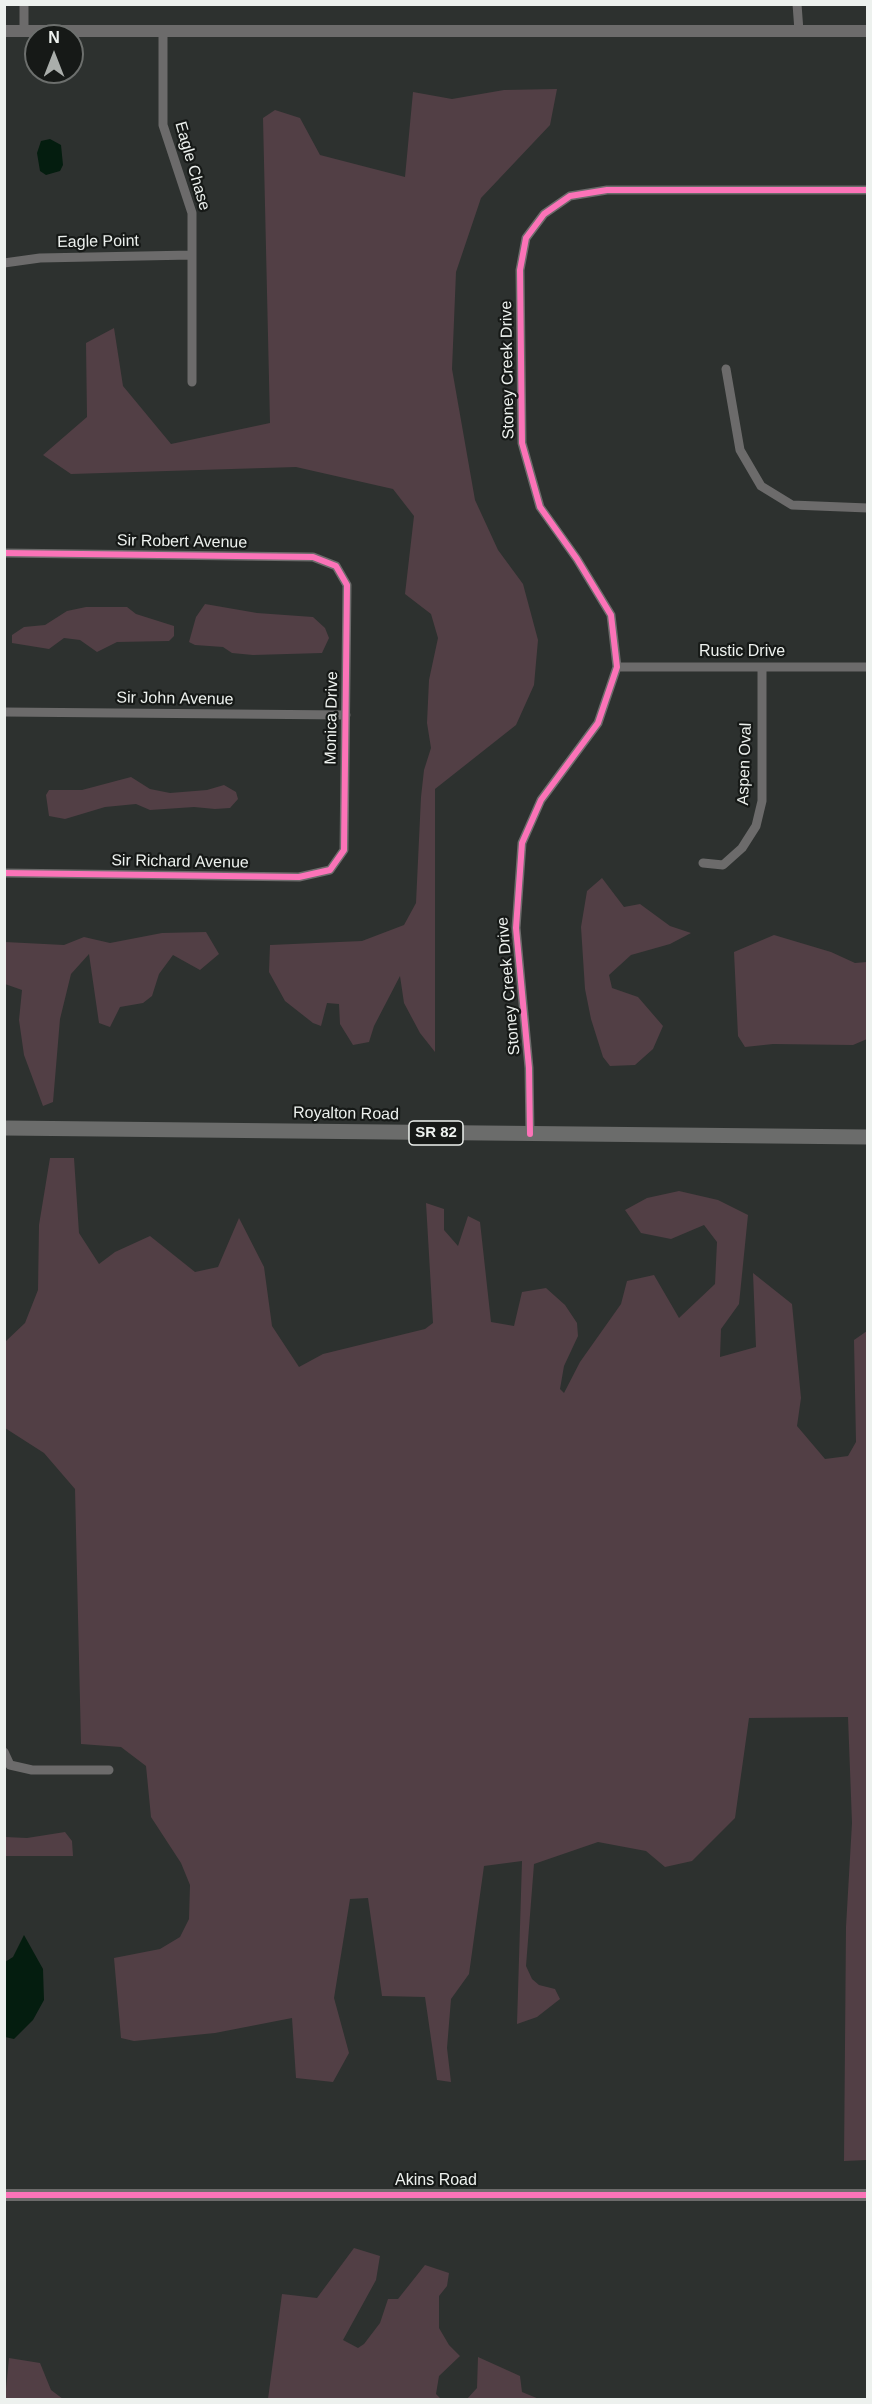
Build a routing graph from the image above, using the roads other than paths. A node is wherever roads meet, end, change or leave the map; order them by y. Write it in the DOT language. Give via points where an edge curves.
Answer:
graph roads {
  1 [pos="24,4"];
  2 [pos="797,4"];
  3 [pos="24,24"];
  4 [pos="4,31"];
  5 [pos="24,31"];
  6 [pos="84,31"];
  7 [pos="163,31"];
  8 [pos="799,31"];
  9 [pos="867,31"];
  10 [pos="867,190"];
  11 [pos="192,255"];
  12 [pos="4,263"];
  13 [pos="726,369"];
  14 [pos="192,382"];
  15 [pos="867,508"];
  16 [pos="4,553"];
  17 [pos="347,585"];
  18 [pos="617,667"];
  19 [pos="762,668"];
  20 [pos="867,668"];
  21 [pos="4,712"];
  22 [pos="345,715"];
  23 [pos="344,850"];
  24 [pos="703,863"];
  25 [pos="4,873"];
  26 [pos="4,1128"];
  27 [pos="530,1134"];
  28 [pos="867,1137"];
  29 [pos="4,1752"];
  30 [pos="109,1770"];
  31 [pos="4,2195"];
  32 [pos="867,2195"];
  1 -- 3 [label="street"];
  2 -- 8 [label="street"];
  4 -- 5 [label="street"];
  6 -- 7 [label="street"];
  7 -- 8 [label="street"];
  7 -- 11 [label="street, Eagle Chase" via="163,125 192,213"];
  8 -- 9 [label="street"];
  10 -- 18 [label="street, Stoney Creek Drive" via="607,190 570,196 544,214 526,238 520,270 522,443 540,507 611,615"];
  11 -- 12 [label="street, Eagle Point" via="40,258"];
  11 -- 14 [label="street, Eagle Chase"];
  13 -- 15 [label="street" via="740,450 761,486 792,506"];
  16 -- 17 [label="street, Sir Robert Avenue" via="312,557 336,566"];
  17 -- 22 [label="street, Monica Drive"];
  18 -- 19 [label="street, Rustic Drive"];
  18 -- 27 [label="street, Stoney Creek Drive" via="598,723 541,800 522,843 516,928 529,1068"];
  19 -- 20 [label="street, Rustic Drive"];
  19 -- 24 [label="street, Aspen Oval" via="762,801 756,826 742,848 723,865"];
  21 -- 22 [label="street, Sir John Avenue"];
  22 -- 23 [label="street, Monica Drive"];
  23 -- 25 [label="street, Sir Richard Avenue" via="330,870 299,877"];
  26 -- 27 [label="main road, Royalton Road / SR 82"];
  27 -- 28 [label="main road, Royalton Road / SR 82"];
  29 -- 30 [label="street" via="10,1765 32,1770"];
  31 -- 32 [label="street, Akins Road"];
}
